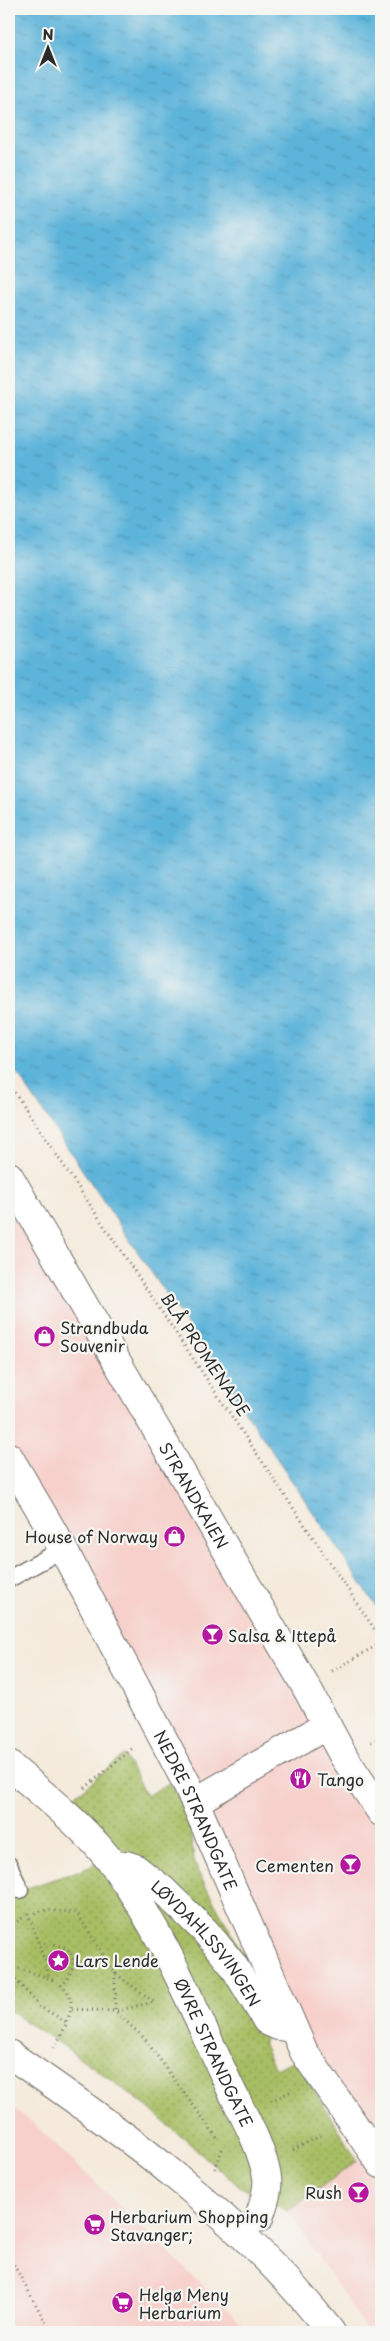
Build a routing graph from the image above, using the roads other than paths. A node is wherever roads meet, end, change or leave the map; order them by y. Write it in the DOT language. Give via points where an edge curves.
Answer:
graph roads {
  1 [pos="9,1176"];
  2 [pos="9,1457"];
  3 [pos="63,1549"];
  4 [pos="9,1580"];
  5 [pos="327,1725"];
  6 [pos="9,1765"];
  7 [pos="195,1802"];
  8 [pos="381,1812"];
  9 [pos="9,1865"];
  10 [pos="114,1866"];
  11 [pos="20,1890"];
  12 [pos="292,2028"];
  13 [pos="9,2054"];
  14 [pos="381,2164"];
  15 [pos="259,2218"];
  16 [pos="331,2332"];
  1 -- 5 [label="street, STRANDKAIEN"];
  2 -- 3 [label="street, NEDRE STRANDGATE"];
  3 -- 4 [label="lane"];
  3 -- 7 [label="street, NEDRE STRANDGATE"];
  5 -- 7 [label="street"];
  5 -- 8 [label="street, STRANDKAIEN"];
  6 -- 10 [label="street, ØVRE STRANDGATE" via="67,1799"];
  7 -- 12 [label="street, NEDRE STRANDGATE"];
  9 -- 11 [label="lane"];
  10 -- 12 [label="street, LØVDAHLSSVINGEN" via="135,1868 187,1911 233,1965 263,2016 272,2024"];
  10 -- 15 [label="street, ØVRE STRANDGATE" via="152,1926 178,1976 254,2141 267,2184"];
  12 -- 14 [label="street, NEDRE STRANDGATE" via="315,2070"];
  13 -- 16 [label="street" via="87,2107 168,2170 249,2243"];
}
